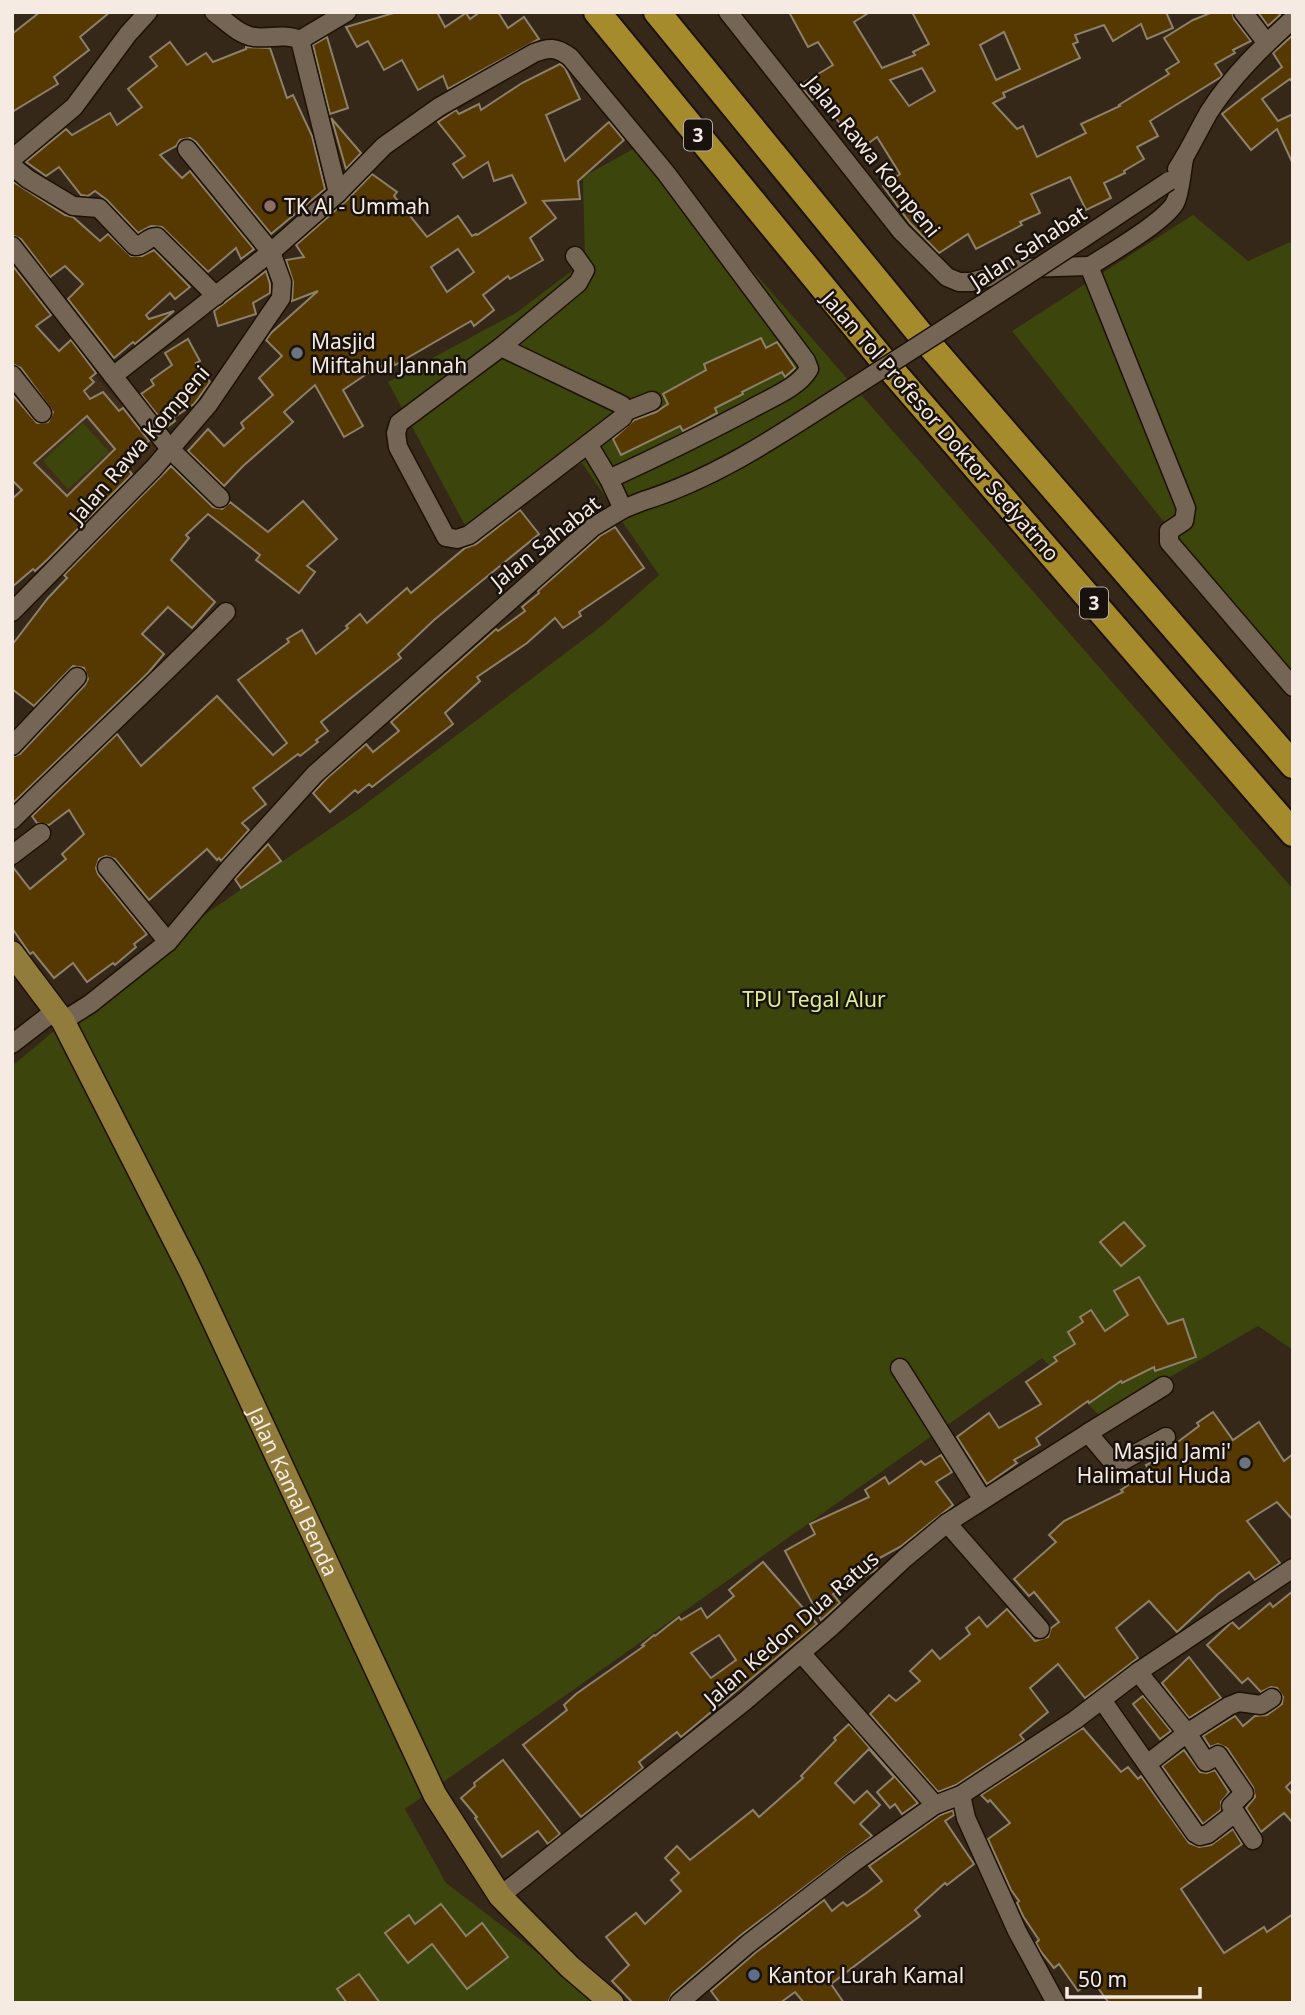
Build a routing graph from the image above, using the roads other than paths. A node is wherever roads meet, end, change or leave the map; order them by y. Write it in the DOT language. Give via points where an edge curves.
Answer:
graph roads {
  1 [pos="148,12"];
  2 [pos="215,12"];
  3 [pos="347,12"];
  4 [pos="597,12"];
  5 [pos="657,12"];
  6 [pos="728,12"];
  7 [pos="1243,12"];
  8 [pos="1293,19"];
  9 [pos="300,40"];
  10 [pos="1266,42"];
  11 [pos="187,149"];
  12 [pos="12,159"];
  13 [pos="1184,159"];
  14 [pos="12,166"];
  15 [pos="338,193"];
  16 [pos="12,246"];
  17 [pos="271,252"];
  18 [pos="575,256"];
  19 [pos="1090,266"];
  20 [pos="216,296"];
  21 [pos="500,347"];
  22 [pos="12,375"];
  23 [pos="113,376"];
  24 [pos="652,401"];
  25 [pos="41,412"];
  26 [pos="624,412"];
  27 [pos="587,444"];
  28 [pos="170,449"];
  29 [pos="609,479"];
  30 [pos="220,498"];
  31 [pos="623,509"];
  32 [pos="12,612"];
  33 [pos="226,612"];
  34 [pos="77,677"];
  35 [pos="1293,687"];
  36 [pos="12,746"];
  37 [pos="1293,765"];
  38 [pos="12,820"];
  39 [pos="41,833"];
  40 [pos="1293,833"];
  41 [pos="12,855"];
  42 [pos="107,867"];
  43 [pos="168,942"];
  44 [pos="12,953"];
  45 [pos="56,1016"];
  46 [pos="12,1044"];
  47 [pos="900,1367"];
  48 [pos="1164,1386"];
  49 [pos="1088,1433"];
  50 [pos="1166,1437"];
  51 [pos="983,1500"];
  52 [pos="947,1523"];
  53 [pos="1293,1568"];
  54 [pos="1040,1629"];
  55 [pos="801,1653"];
  56 [pos="1138,1672"];
  57 [pos="1272,1698"];
  58 [pos="1102,1700"];
  59 [pos="1187,1732"];
  60 [pos="1147,1764"];
  61 [pos="961,1795"];
  62 [pos="935,1805"];
  63 [pos="1235,1813"];
  64 [pos="1253,1840"];
  65 [pos="500,1896"];
  66 [pos="612,2003"];
  67 [pos="679,2003"];
  68 [pos="1056,2003"];
  1 -- 12 [label="street" via="74,107"];
  2 -- 9 [label="street" via="252,37"];
  3 -- 9 [label="street"];
  4 -- 40 [label="highway, Jalan Tol Profesor Doktor Sedyatmo / 3" via="881,358"];
  5 -- 37 [label="highway, Jalan Tol Profesor Doktor Sedyatmo / 3" via="921,335"];
  6 -- 19 [label="street, Jalan Rawa Kompeni" via="901,231 947,277 963,283 1022,268"];
  7 -- 10 [label="street"];
  8 -- 10 [label="street"];
  9 -- 15 [label="street"];
  10 -- 13 [label="street" via="1209,112"];
  11 -- 17 [label="street, Jalan Rawa Kompeni"];
  13 -- 19 [label="street" via="1172,207"];
  13 -- 31 [label="street, Jalan Sahabat, bridge" via="1169,181 731,465"];
  14 -- 20 [label="street" via="73,206 99,208 135,246 157,237"];
  15 -- 17 [label="street"];
  15 -- 29 [label="street" via="384,146 439,107 549,47 570,57 666,173 809,369 776,395"];
  16 -- 23 [label="street"];
  17 -- 20 [label="street"];
  17 -- 28 [label="street, Jalan Rawa Kompeni" via="282,282 281,298 208,405"];
  18 -- 21 [label="street" via="585,270 578,283"];
  19 -- 35 [label="street" via="1186,508 1184,521 1169,531 1169,542"];
  20 -- 23 [label="street"];
  21 -- 26 [label="street" via="619,402"];
  21 -- 27 [label="street" via="400,423 396,433 398,447 446,537 469,535"];
  22 -- 25 [label="street"];
  23 -- 28 [label="street"];
  24 -- 26 [label="street"];
  26 -- 27 [label="street"];
  27 -- 29 [label="street"];
  28 -- 30 [label="street"];
  28 -- 32 [label="street, Jalan Rawa Kompeni"];
  29 -- 31 [label="street"];
  31 -- 43 [label="street, Jalan Sahabat" via="593,527 315,774"];
  33 -- 38 [label="street"];
  34 -- 36 [label="street"];
  39 -- 41 [label="street"];
  42 -- 43 [label="street"];
  43 -- 45 [label="street, Jalan Sahabat" via="90,1004"];
  44 -- 45 [label="main road, Jalan Kamal Benda"];
  45 -- 46 [label="street, Jalan Sahabat"];
  45 -- 65 [label="main road, Jalan Kamal Benda" via="191,1272 435,1795"];
  47 -- 51 [label="street"];
  48 -- 49 [label="street, Jalan Kedon Dua Ratus"];
  49 -- 50 [label="street" via="1115,1465"];
  49 -- 51 [label="street, Jalan Kedon Dua Ratus"];
  51 -- 52 [label="street, Jalan Kedon Dua Ratus"];
  52 -- 54 [label="street"];
  52 -- 55 [label="street, Jalan Kedon Dua Ratus"];
  53 -- 56 [label="street"];
  55 -- 62 [label="street"];
  55 -- 65 [label="street, Jalan Kedon Dua Ratus"];
  56 -- 58 [label="street"];
  56 -- 59 [label="street"];
  57 -- 59 [label="street" via="1261,1705 1239,1702"];
  58 -- 60 [label="street"];
  58 -- 61 [label="street"];
  59 -- 60 [label="street"];
  59 -- 63 [label="street" via="1206,1762 1218,1755 1244,1793 1231,1806"];
  60 -- 63 [label="street" via="1200,1836"];
  61 -- 62 [label="street"];
  61 -- 68 [label="street" via="966,1818 1017,1931"];
  62 -- 67 [label="street" via="748,1944"];
  63 -- 64 [label="street"];
  65 -- 66 [label="main road, Jalan Kamal Benda"];
}
